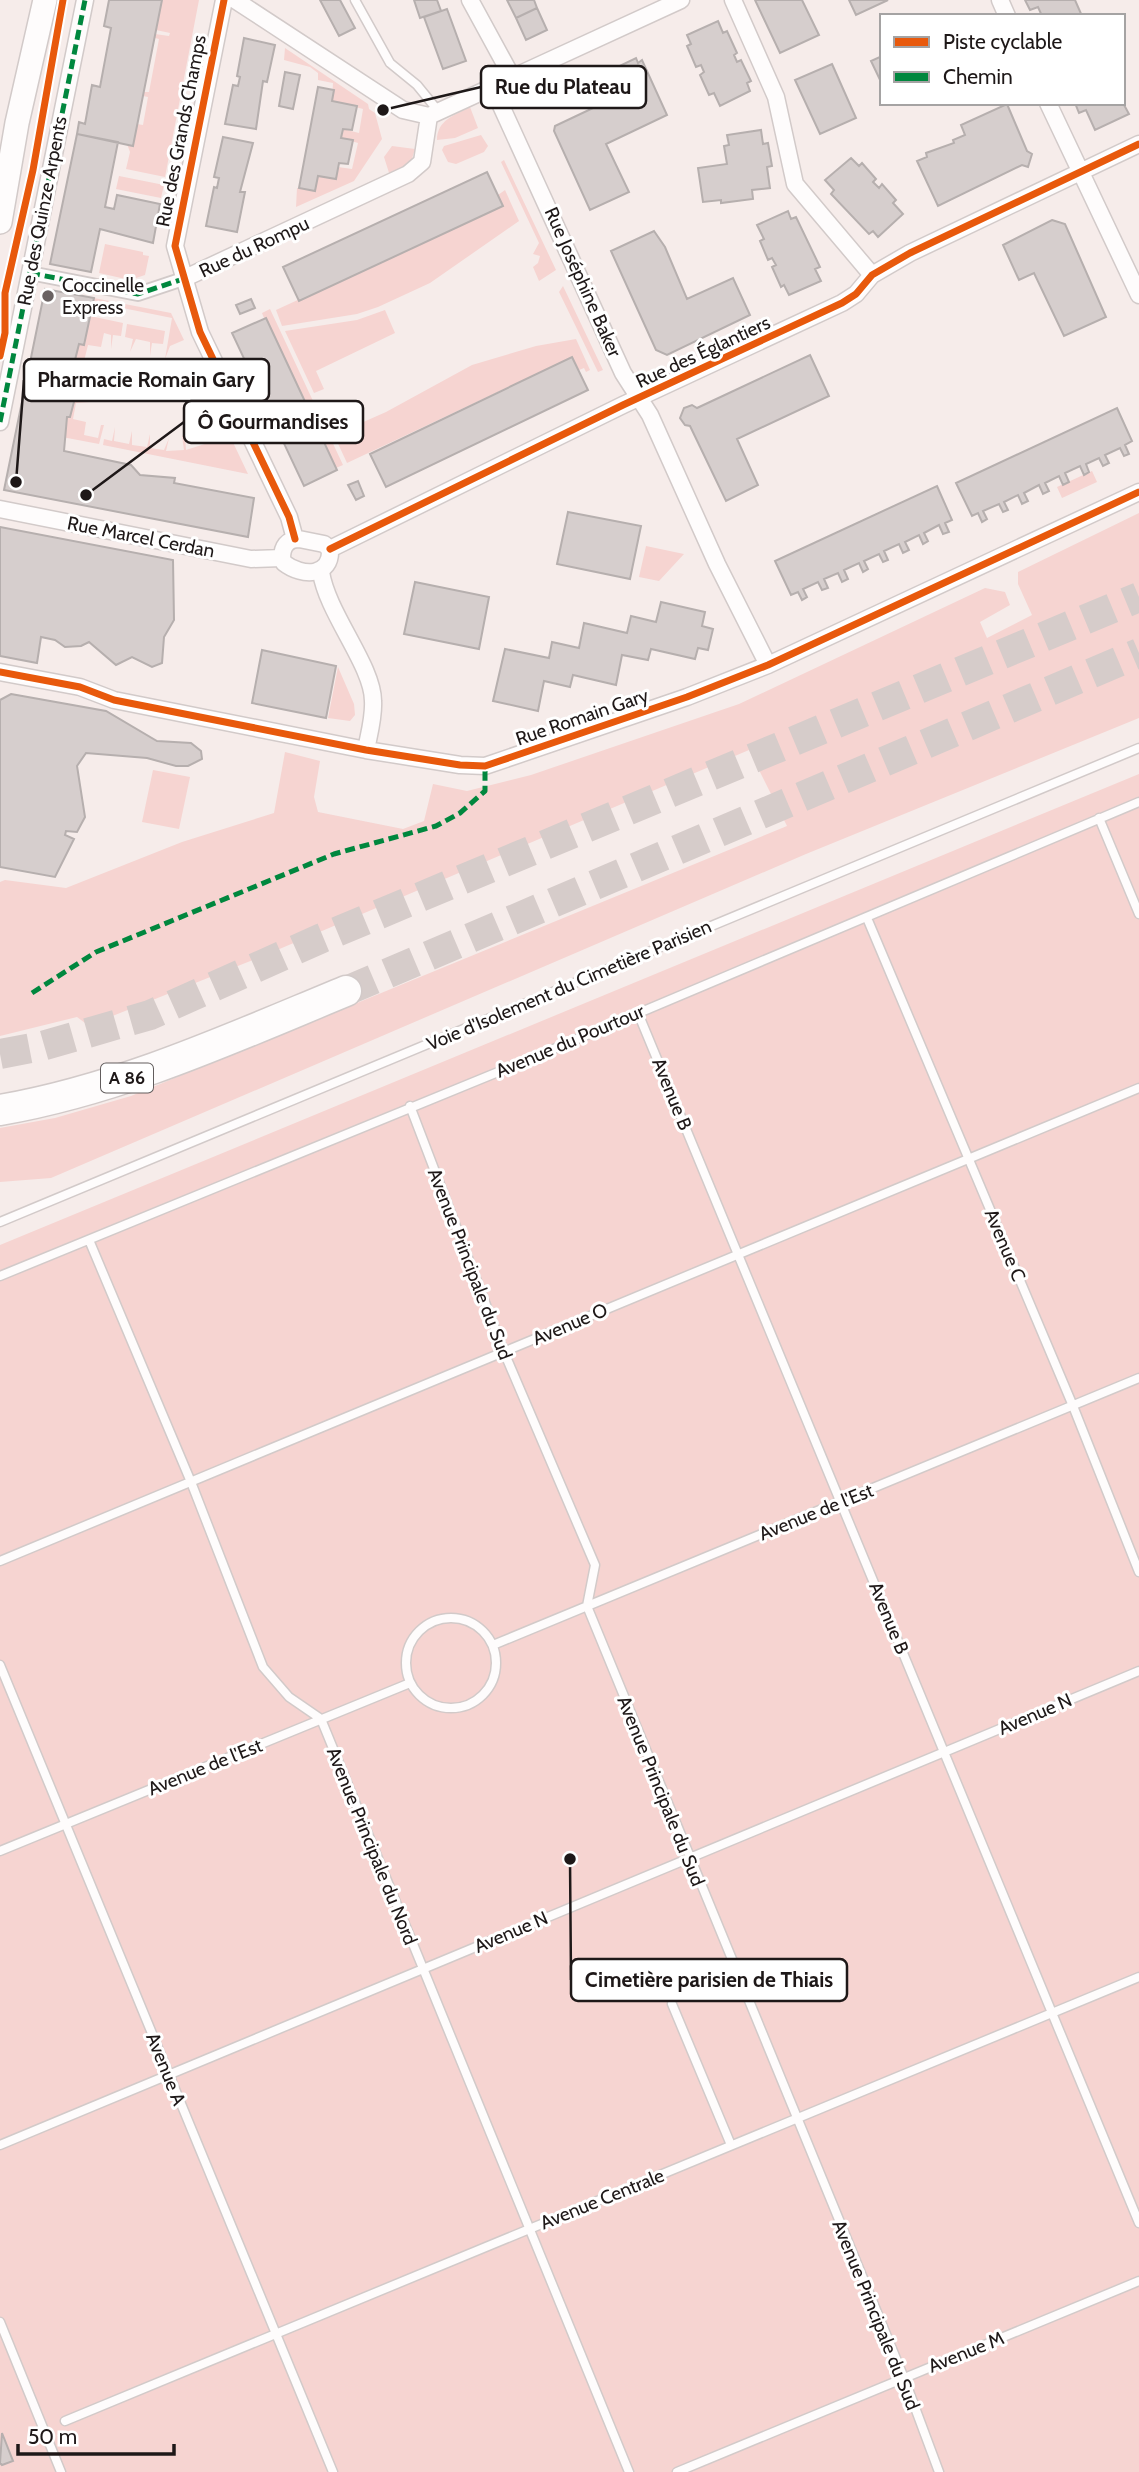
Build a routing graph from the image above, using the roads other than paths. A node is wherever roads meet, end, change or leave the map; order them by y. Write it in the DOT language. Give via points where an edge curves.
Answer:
graph roads {
  1 [pos="44,0"];
  2 [pos="85,0"];
  3 [pos="223,0"];
  4 [pos="235,0"];
  5 [pos="355,0"];
  6 [pos="470,0"];
  7 [pos="681,0"];
  8 [pos="733,0"];
  9 [pos="512,77"];
  10 [pos="492,86"];
  11 [pos="1049,105"];
  12 [pos="434,114"];
  13 [pos="1139,144"];
  14 [pos="1081,172"];
  15 [pos="0,222"];
  16 [pos="30,273"];
  17 [pos="872,275"];
  18 [pos="183,279"];
  19 [pos="1139,295"];
  20 [pos="641,399"];
  21 [pos="0,422"];
  22 [pos="1139,492"];
  23 [pos="0,509"];
  24 [pos="295,538"];
  25 [pos="330,549"];
  26 [pos="282,558"];
  27 [pos="321,572"];
  28 [pos="768,665"];
  29 [pos="0,672"];
  30 [pos="1139,748"];
  31 [pos="366,750"];
  32 [pos="1139,802"];
  33 [pos="1099,818"];
  34 [pos="1139,914"];
  35 [pos="867,918"];
  36 [pos="346,991"];
  37 [pos="638,1013"];
  38 [pos="1139,1088"];
  39 [pos="410,1106"];
  40 [pos="0,1110"];
  41 [pos="968,1159"];
  42 [pos="0,1222"];
  43 [pos="89,1240"];
  44 [pos="738,1254"];
  45 [pos="0,1276"];
  46 [pos="504,1352"];
  47 [pos="1139,1378"];
  48 [pos="1073,1406"];
  49 [pos="191,1482"];
  50 [pos="841,1502"];
  51 [pos="0,1561"];
  52 [pos="1139,1573"];
  53 [pos="587,1606"];
  54 [pos="493,1645"];
  55 [pos="0,1665"];
  56 [pos="1139,1671"];
  57 [pos="410,1683"];
  58 [pos="321,1719"];
  59 [pos="944,1752"];
  60 [pos="66,1824"];
  61 [pos="0,1850"];
  62 [pos="688,1859"];
  63 [pos="422,1969"];
  64 [pos="1139,1977"];
  65 [pos="672,2004"];
  66 [pos="1052,2013"];
  67 [pos="169,2075"];
  68 [pos="796,2119"];
  69 [pos="0,2145"];
  70 [pos="731,2145"];
  71 [pos="1139,2223"];
  72 [pos="530,2228"];
  73 [pos="1139,2281"];
  74 [pos="0,2322"];
  75 [pos="276,2333"];
  76 [pos="904,2378"];
  77 [pos="65,2421"];
  78 [pos="61,2472"];
  79 [pos="333,2472"];
  80 [pos="629,2472"];
  81 [pos="677,2472"];
  82 [pos="939,2472"];
  1 -- 15 [label="main road" via="13,122"];
  2 -- 16 [label="street, Rue des Quinze Arpents"];
  3 -- 18 [label="street, Rue des Grands Champs" via="175,240"];
  4 -- 12 [label="street" via="403,110"];
  5 -- 12 [label="lane" via="390,63 418,85"];
  6 -- 9 [label="street"];
  7 -- 9 [label="street"];
  8 -- 17 [label="street" via="776,97 795,184"];
  9 -- 10 [label="street"];
  10 -- 12 [label="street"];
  10 -- 20 [label="street, Rue Joséphine Baker" via="623,373"];
  11 -- 14 [label="street"];
  12 -- 18 [label="street, Rue du Rompu" via="422,162 408,174"];
  13 -- 14 [label="street, Rue des Églantiers"];
  14 -- 17 [label="street, Rue des Églantiers"];
  14 -- 19 [label="street"];
  16 -- 18 [label="street, Rue du Rompu" via="138,294"];
  16 -- 21 [label="street, Rue des Quinze Arpents"];
  17 -- 20 [label="street, Rue des Églantiers" via="842,303"];
  18 -- 24 [label="street, Rue des Grands Champs" via="200,332"];
  20 -- 25 [label="street, Rue des Églantiers"];
  20 -- 28 [label="street, Rue Joséphine Baker"];
  22 -- 28 [label="street, Rue Romain Gary"];
  23 -- 26 [label="street, Rue Marcel Cerdan" via="251,559"];
  24 -- 25 [label="street"];
  24 -- 26 [label="street" via="287,543"];
  25 -- 27 [label="street" via="328,565"];
  26 -- 27 [label="street" via="293,569"];
  27 -- 31 [label="street" via="326,596 372,692"];
  28 -- 31 [label="street, Rue Romain Gary" via="485,766"];
  29 -- 31 [label="street, Rue Romain Gary" via="80,687 114,700"];
  30 -- 42 [label="lane, Voie d'Isolement du Cimetière Parisien"];
  32 -- 33 [label="lane, Avenue du Pourtour"];
  33 -- 34 [label="lane"];
  33 -- 35 [label="lane, Avenue du Pourtour"];
  35 -- 37 [label="lane, Avenue du Pourtour"];
  35 -- 41 [label="lane, Avenue C"];
  36 -- 40 [label="highway, A 86" via="152,1071 52,1101"];
  37 -- 39 [label="lane, Avenue du Pourtour"];
  37 -- 44 [label="lane, Avenue B"];
  38 -- 41 [label="lane, Avenue O"];
  39 -- 43 [label="lane, Avenue du Pourtour"];
  39 -- 46 [label="lane, Avenue Principale du Sud"];
  41 -- 44 [label="lane, Avenue O"];
  41 -- 48 [label="lane, Avenue C"];
  43 -- 45 [label="lane, Avenue du Pourtour"];
  43 -- 49 [label="lane"];
  44 -- 46 [label="lane, Avenue O"];
  44 -- 50 [label="lane, Avenue B"];
  46 -- 49 [label="lane, Avenue O"];
  46 -- 53 [label="lane, Avenue Principale du Sud" via="595,1564"];
  47 -- 48 [label="lane, Avenue de l'Est"];
  48 -- 50 [label="lane, Avenue de l'Est"];
  48 -- 52 [label="lane, Avenue C"];
  49 -- 51 [label="lane, Avenue O"];
  49 -- 58 [label="lane" via="263,1667 289,1697"];
  50 -- 53 [label="lane, Avenue de l'Est"];
  50 -- 59 [label="lane, Avenue B"];
  53 -- 54 [label="lane, Avenue de l'Est"];
  53 -- 62 [label="lane, Avenue Principale du Sud"];
  54 -- 57 [label="lane" via="496,1660 491,1682 477,1700 463,1707 434,1705"];
  54 -- 57 [label="lane" via="474,1624 460,1619 432,1622 411,1641 406,1656"];
  55 -- 60 [label="lane, Avenue A"];
  56 -- 59 [label="lane, Avenue N"];
  57 -- 58 [label="lane, Avenue de l'Est"];
  58 -- 60 [label="lane, Avenue de l'Est"];
  58 -- 63 [label="lane, Avenue Principale du Nord"];
  59 -- 62 [label="lane, Avenue N"];
  59 -- 66 [label="lane, Avenue B"];
  60 -- 61 [label="lane, Avenue de l'Est"];
  60 -- 67 [label="lane, Avenue A"];
  62 -- 63 [label="lane, Avenue N"];
  62 -- 68 [label="lane, Avenue Principale du Sud"];
  63 -- 67 [label="lane, Avenue N"];
  63 -- 72 [label="lane, Avenue Principale du Nord"];
  64 -- 66 [label="lane, Avenue Centrale"];
  65 -- 70 [label="lane"];
  66 -- 68 [label="lane, Avenue Centrale"];
  66 -- 71 [label="lane, Avenue B"];
  67 -- 69 [label="lane, Avenue N"];
  67 -- 75 [label="lane, Avenue A"];
  68 -- 70 [label="lane, Avenue Centrale"];
  68 -- 76 [label="lane, Avenue Principale du Sud"];
  70 -- 72 [label="lane, Avenue Centrale"];
  72 -- 75 [label="lane, Avenue Centrale"];
  72 -- 80 [label="lane, Avenue Principale du Nord"];
  73 -- 76 [label="lane, Avenue M"];
  74 -- 78 [label="lane"];
  75 -- 77 [label="lane, Avenue Centrale"];
  75 -- 79 [label="lane, Avenue A"];
  76 -- 81 [label="lane, Avenue M"];
  76 -- 82 [label="lane, Avenue Principale du Sud"];
}
